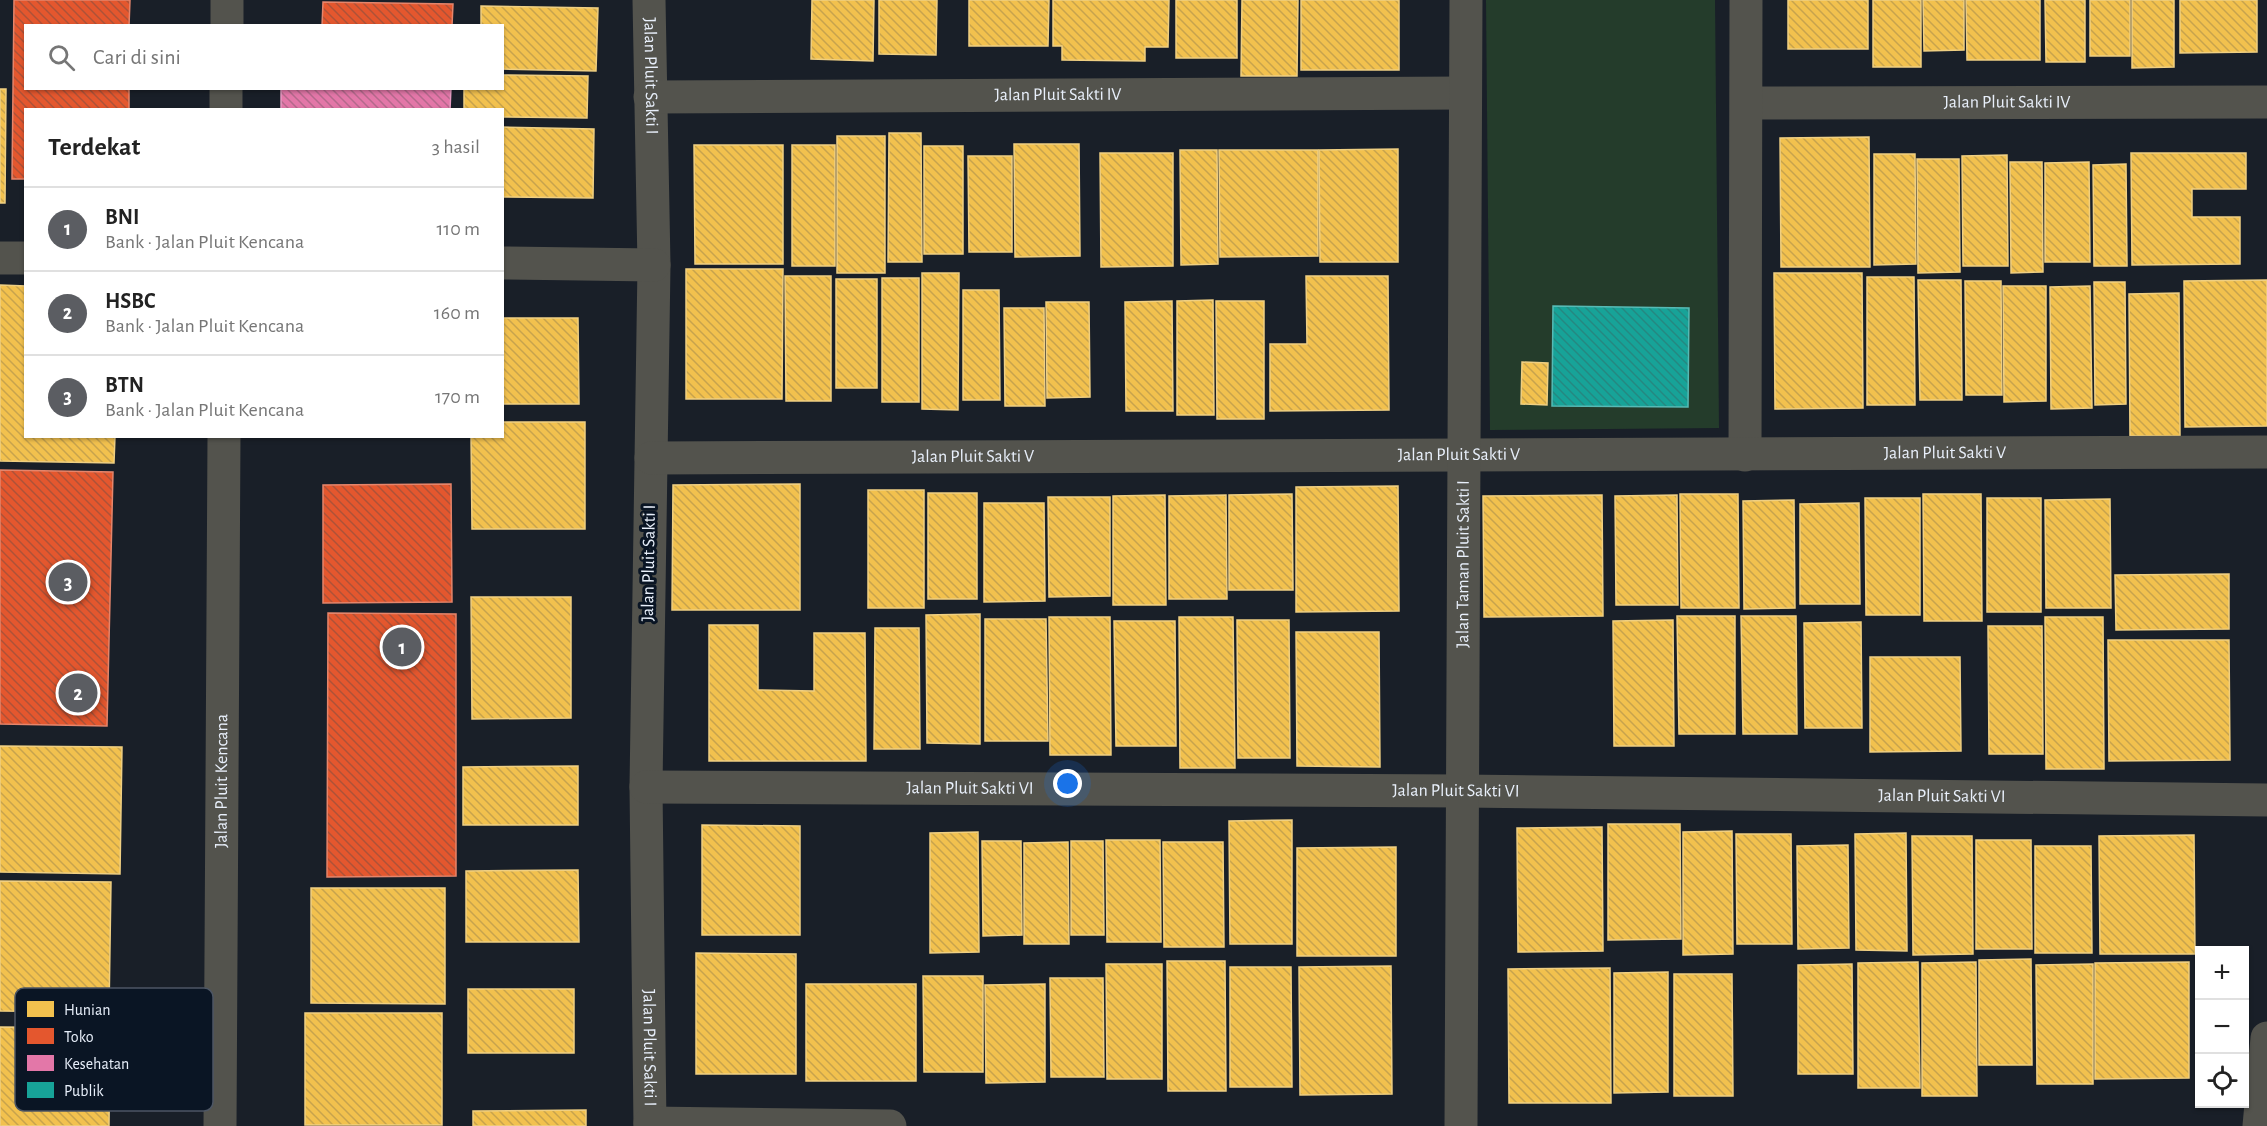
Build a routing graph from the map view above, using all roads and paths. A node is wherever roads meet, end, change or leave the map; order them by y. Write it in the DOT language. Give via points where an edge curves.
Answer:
graph roads {
  1 [pos="227,0"];
  2 [pos="649,0"];
  3 [pos="1466,0"];
  4 [pos="1746,0"];
  5 [pos="227,24"];
  6 [pos="226,90"];
  7 [pos="1466,93"];
  8 [pos="650,97"];
  9 [pos="2267,102"];
  10 [pos="1747,103"];
  11 [pos="226,108"];
  12 [pos="0,258"];
  13 [pos="24,258"];
  14 [pos="504,263"];
  15 [pos="654,265"];
  16 [pos="224,438"];
  17 [pos="2267,452"];
  18 [pos="1464,454"];
  19 [pos="1745,455"];
  20 [pos="651,458"];
  21 [pos="646,787"];
  22 [pos="1463,791"];
  23 [pos="2267,800"];
  24 [pos="2267,1038"];
  25 [pos="650,1125"];
  26 [pos="220,1126"];
  27 [pos="890,1126"];
  28 [pos="1461,1126"];
  29 [pos="2259,1126"];
  1 -- 5 [label="street"];
  2 -- 8 [label="street, Jalan Pluit Sakti I"];
  3 -- 7 [label="street, Jalan Taman Pluit Sakti I"];
  4 -- 10 [label="street"];
  6 -- 11 [label="street"];
  7 -- 8 [label="street, Jalan Pluit Sakti IV"];
  7 -- 18 [label="street, Jalan Taman Pluit Sakti I"];
  8 -- 15 [label="street, Jalan Pluit Sakti I"];
  9 -- 10 [label="street, Jalan Pluit Sakti IV"];
  10 -- 19 [label="street"];
  12 -- 13 [label="street"];
  14 -- 15 [label="street"];
  15 -- 20 [label="street, Jalan Pluit Sakti I"];
  16 -- 26 [label="street, Jalan Pluit Kencana"];
  17 -- 19 [label="street, Jalan Pluit Sakti V"];
  18 -- 19 [label="street, Jalan Pluit Sakti V"];
  18 -- 20 [label="street, Jalan Pluit Sakti V"];
  18 -- 22 [label="street, Jalan Taman Pluit Sakti I"];
  20 -- 21 [label="street, Jalan Pluit Sakti I"];
  21 -- 22 [label="street, Jalan Pluit Sakti VI"];
  21 -- 25 [label="street, Jalan Pluit Sakti I"];
  22 -- 23 [label="street, Jalan Pluit Sakti VI"];
  22 -- 28 [label="street, Jalan Taman Pluit Sakti I"];
  24 -- 29 [label="street"];
  25 -- 27 [label="street"];
}
